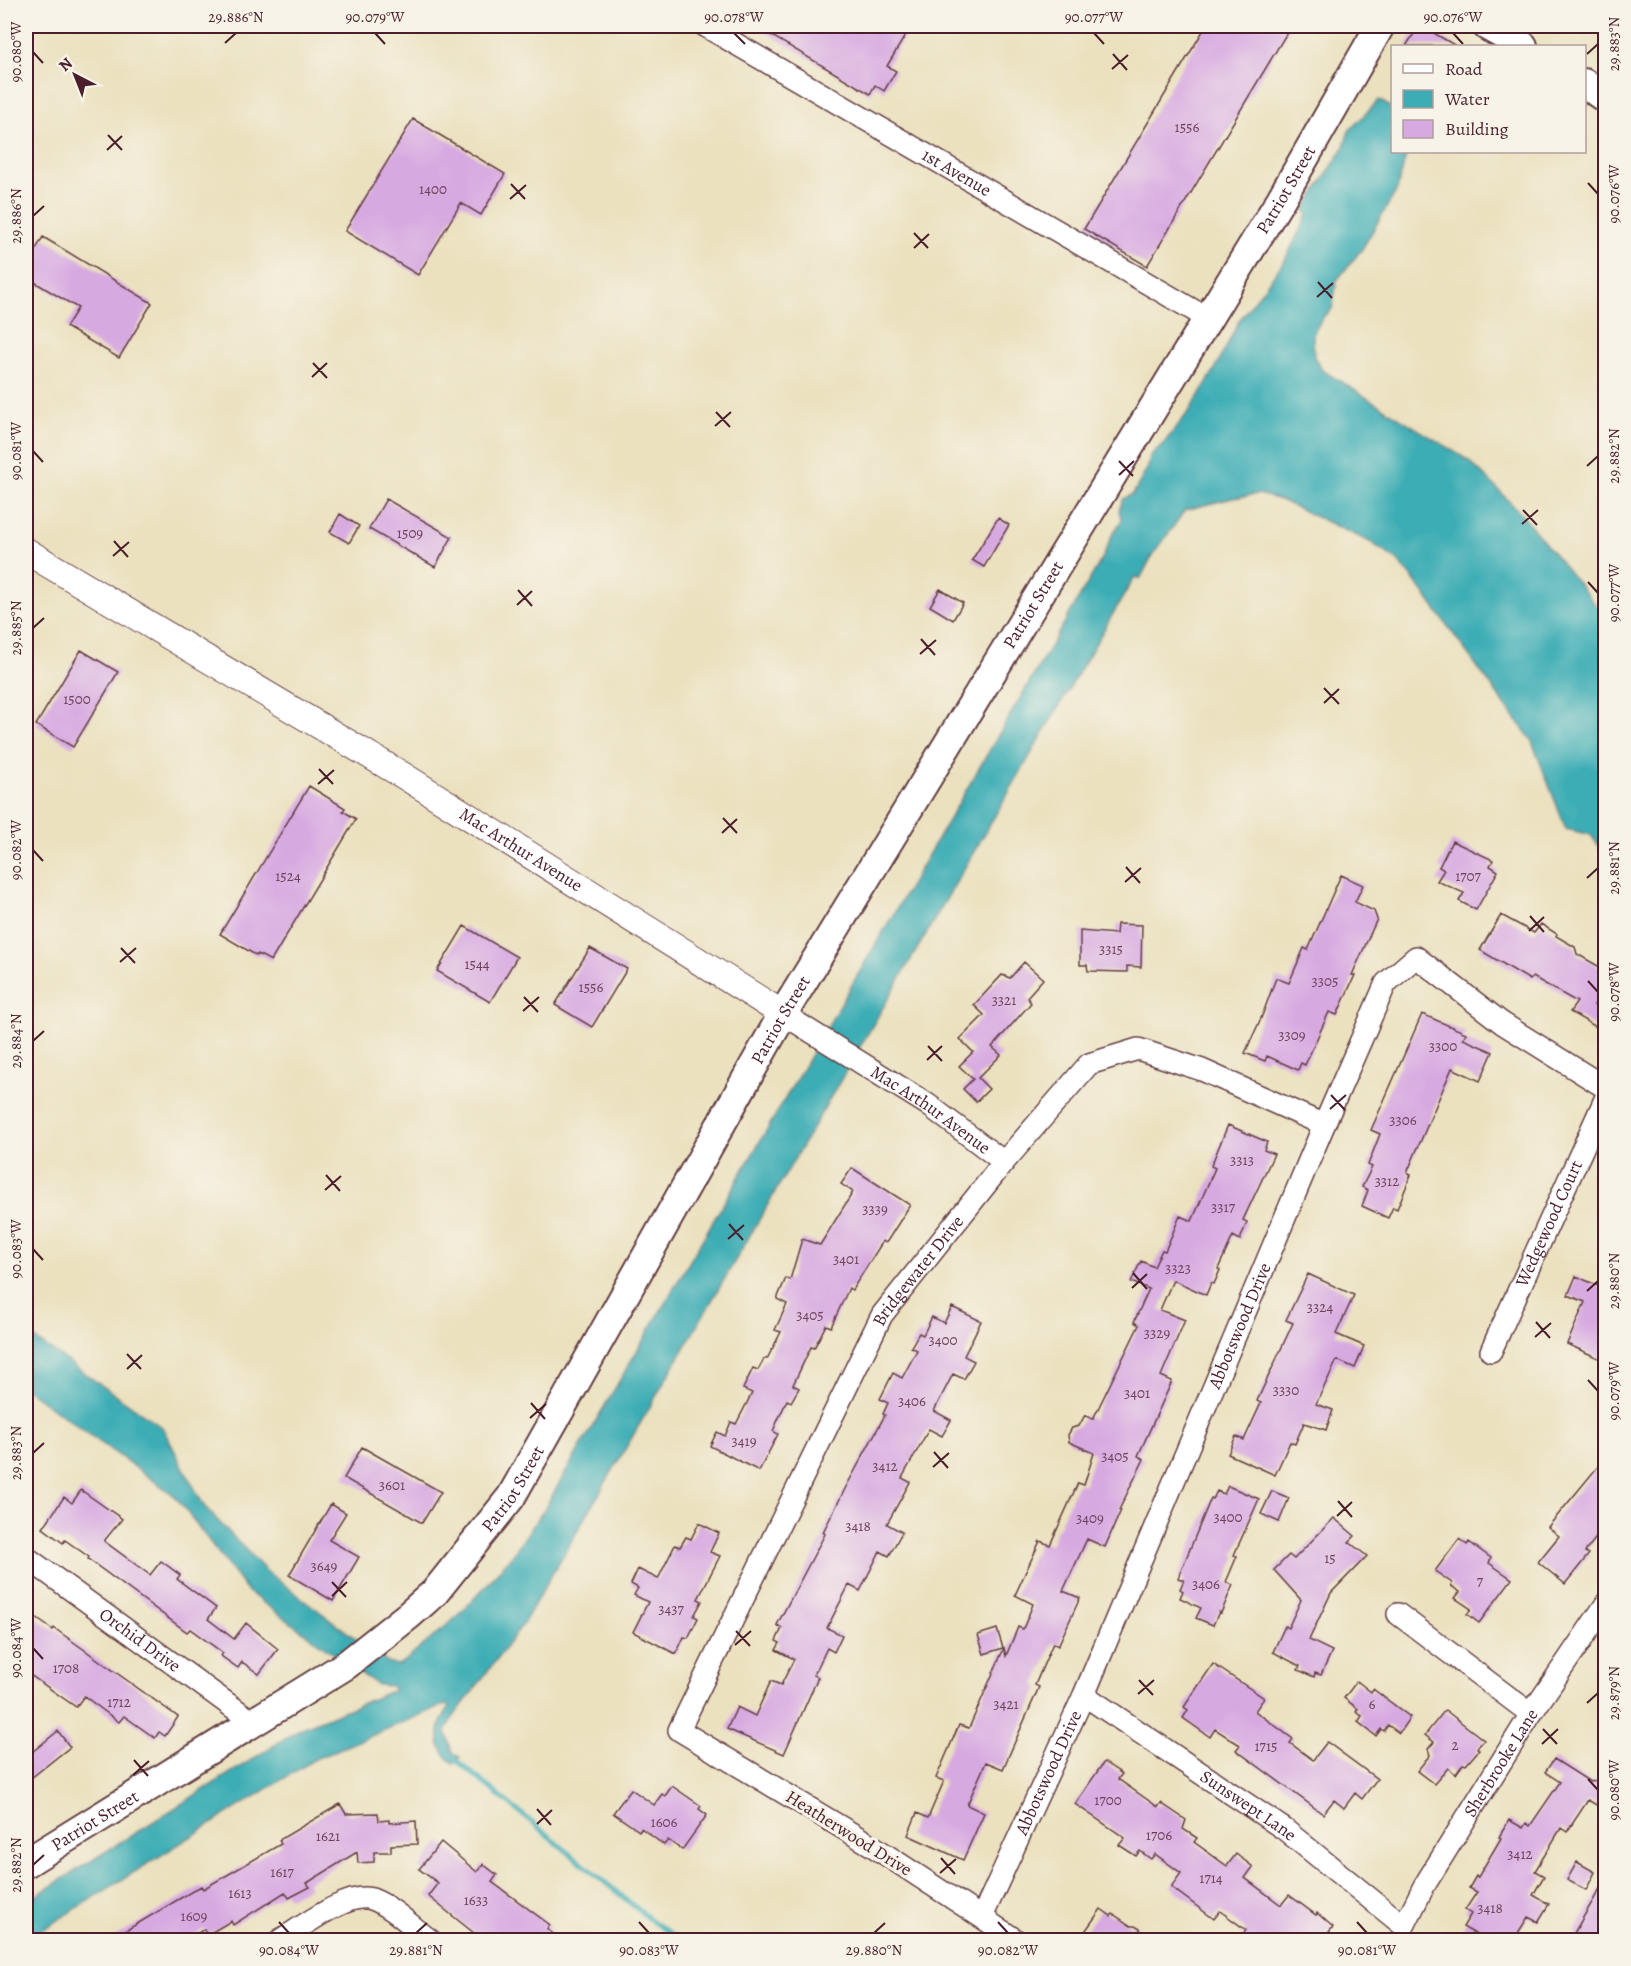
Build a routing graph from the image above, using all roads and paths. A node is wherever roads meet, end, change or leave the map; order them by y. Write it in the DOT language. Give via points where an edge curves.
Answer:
graph roads {
  1 [pos="705,26"];
  2 [pos="1380,26"];
  3 [pos="1487,26"];
  4 [pos="1521,45"];
  5 [pos="1586,85"];
  6 [pos="1605,99"];
  7 [pos="1207,318"];
  8 [pos="26,551"];
  9 [pos="783,1014"];
  10 [pos="1605,1088"];
  11 [pos="1605,1097"];
  12 [pos="1324,1125"];
  13 [pos="1004,1162"];
  14 [pos="1491,1351"];
  15 [pos="26,1557"];
  16 [pos="1605,1604"];
  17 [pos="1398,1614"];
  18 [pos="1084,1695"];
  19 [pos="1531,1714"];
  20 [pos="253,1722"];
  21 [pos="679,1730"];
  22 [pos="26,1863"];
  23 [pos="982,1917"];
  24 [pos="1404,1926"];
  25 [pos="280,1941"];
  26 [pos="430,1941"];
  27 [pos="1016,1941"];
  1 -- 7 [label="street, 1st Avenue"];
  2 -- 7 [label="main road, Patriot Street" via="1281,199"];
  3 -- 4 [label="main road"];
  5 -- 6 [label="main road"];
  7 -- 9 [label="main road, Patriot Street"];
  8 -- 9 [label="street, Mac Arthur Avenue" via="404,776"];
  9 -- 13 [label="street, Mac Arthur Avenue" via="927,1104"];
  9 -- 20 [label="main road, Patriot Street" via="511,1497 435,1592 346,1665"];
  10 -- 12 [label="street, Abbotswood Drive" via="1502,1023 1416,957 1386,983"];
  11 -- 14 [label="street, Wedgewood Court"];
  12 -- 13 [label="street, Bridgewater Drive" via="1203,1070 1138,1049 1089,1064"];
  12 -- 18 [label="street, Abbotswood Drive"];
  13 -- 21 [label="street, Bridgewater Drive" via="882,1316"];
  15 -- 20 [label="street, Orchid Drive"];
  16 -- 19 [label="street, Sherbrooke Lane"];
  17 -- 19 [label="street"];
  18 -- 23 [label="street, Abbotswood Drive"];
  18 -- 24 [label="street, Sunswept Lane" via="1284,1829"];
  19 -- 24 [label="street, Sherbrooke Lane" via="1424,1886"];
  20 -- 22 [label="main road, Patriot Street"];
  21 -- 23 [label="street, Heatherwood Drive"];
  23 -- 27 [label="street, Heatherwood Drive"];
  25 -- 26 [label="street" via="348,1900 362,1898 385,1906"];
}
